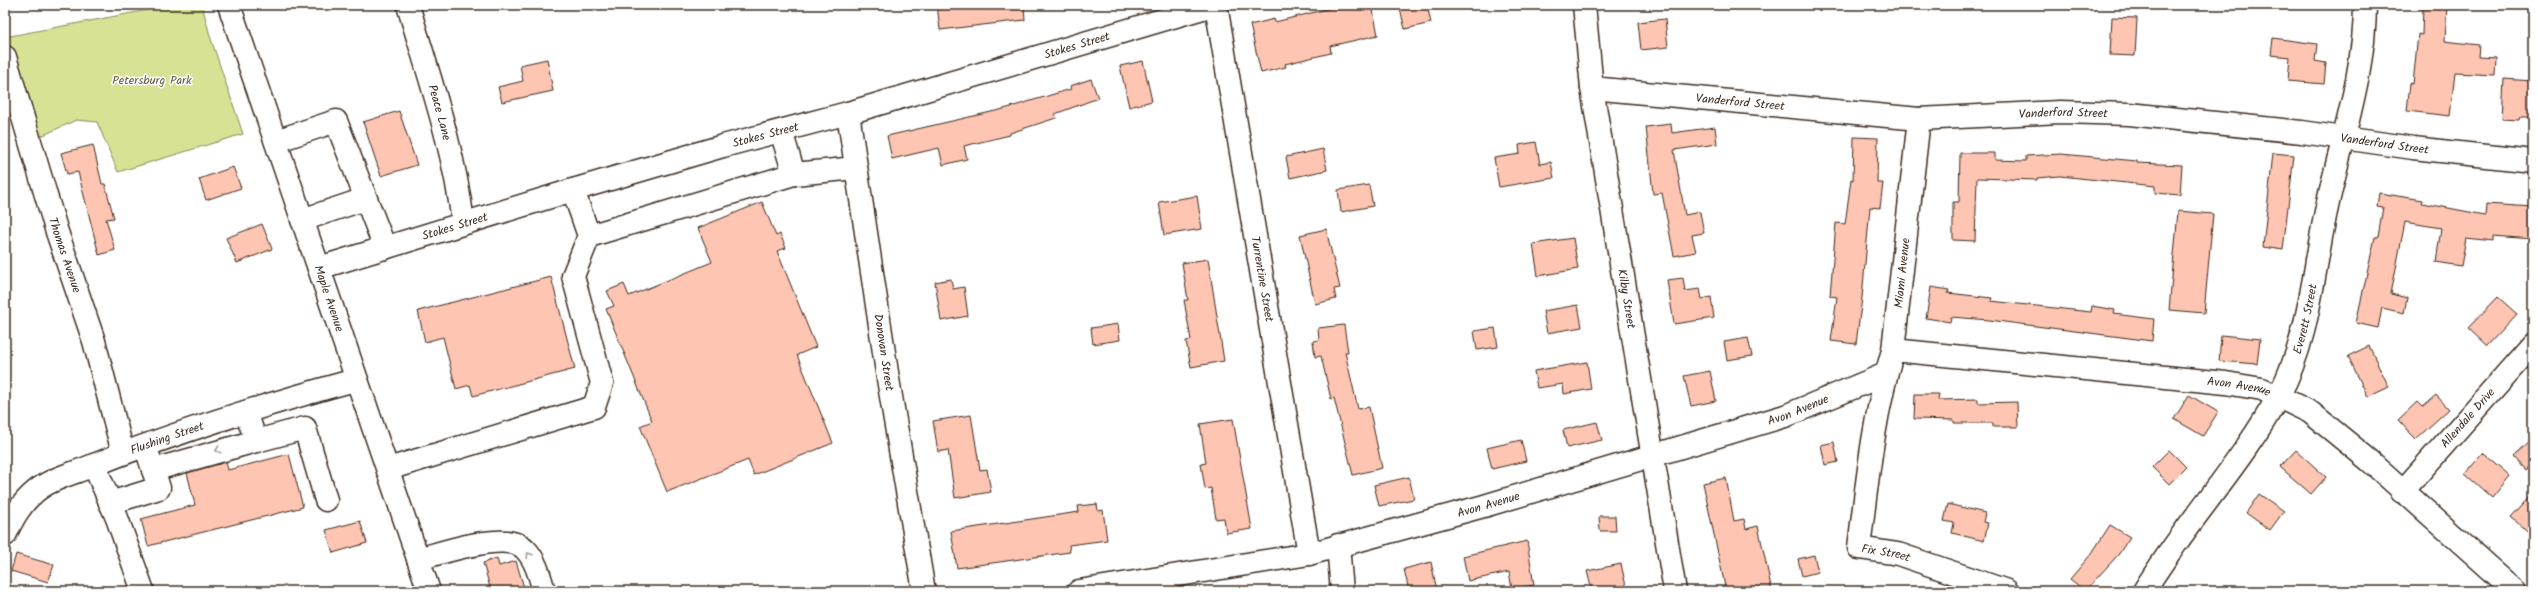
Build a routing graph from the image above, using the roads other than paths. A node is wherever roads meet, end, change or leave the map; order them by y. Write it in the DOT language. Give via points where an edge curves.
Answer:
graph roads {
  1 [pos="229,5"];
  2 [pos="408,5"];
  3 [pos="1214,5"];
  4 [pos="1584,5"];
  5 [pos="2365,5"];
  6 [pos="5,57"];
  7 [pos="1592,88"];
  8 [pos="848,113"];
  9 [pos="1919,119"];
  10 [pos="781,131"];
  11 [pos="2342,139"];
  12 [pos="276,141"];
  13 [pos="2533,161"];
  14 [pos="856,168"];
  15 [pos="794,174"];
  16 [pos="573,190"];
  17 [pos="365,199"];
  18 [pos="302,220"];
  19 [pos="463,222"];
  20 [pos="589,236"];
  21 [pos="385,248"];
  22 [pos="319,268"];
  23 [pos="2533,344"];
  24 [pos="1893,350"];
  25 [pos="1886,374"];
  26 [pos="355,380"];
  27 [pos="2279,396"];
  28 [pos="246,412"];
  29 [pos="1877,426"];
  30 [pos="256,441"];
  31 [pos="145,446"];
  32 [pos="123,453"];
  33 [pos="1653,455"];
  34 [pos="94,465"];
  35 [pos="388,469"];
  36 [pos="153,470"];
  37 [pos="2402,492"];
  38 [pos="326,500"];
  39 [pos="110,503"];
  40 [pos="5,535"];
  41 [pos="1338,545"];
  42 [pos="1309,554"];
  43 [pos="418,560"];
  44 [pos="143,591"];
  45 [pos="428,591"];
  46 [pos="544,591"];
  47 [pos="924,591"];
  48 [pos="1079,591"];
  49 [pos="1342,591"];
  50 [pos="1675,591"];
  51 [pos="2007,591"];
  52 [pos="2144,591"];
  53 [pos="2515,591"];
  1 -- 12 [label="street, Maple Avenue"];
  2 -- 19 [label="street, Peace Lane" via="449,143"];
  3 -- 8 [label="street, Stokes Street"];
  3 -- 42 [label="street, Turrentine Street"];
  4 -- 7 [label="street, Kilby Street"];
  5 -- 11 [label="street, Everett Street" via="2356,76"];
  6 -- 32 [label="street, Thomas Avenue" via="56,229 94,341"];
  7 -- 9 [label="street, Vanderford Street"];
  7 -- 33 [label="street, Kilby Street"];
  8 -- 10 [label="street, Stokes Street"];
  8 -- 14 [label="street, Donovan Street"];
  9 -- 11 [label="street, Vanderford Street" via="2101,112 2302,132"];
  9 -- 24 [label="street, Miami Avenue"];
  10 -- 15 [label="street"];
  10 -- 16 [label="street, Stokes Street"];
  11 -- 13 [label="street, Vanderford Street"];
  11 -- 27 [label="street, Everett Street" via="2297,358"];
  12 -- 17 [label="street" via="336,121"];
  12 -- 18 [label="street, Maple Avenue"];
  14 -- 15 [label="street"];
  14 -- 47 [label="street, Donovan Street"];
  15 -- 20 [label="street"];
  16 -- 19 [label="street, Stokes Street"];
  16 -- 20 [label="street"];
  17 -- 18 [label="street"];
  17 -- 21 [label="street"];
  18 -- 22 [label="street, Maple Avenue"];
  19 -- 21 [label="street, Stokes Street"];
  20 -- 35 [label="street" via="573,276 602,383 594,407"];
  21 -- 22 [label="street, Stokes Street"];
  22 -- 26 [label="street, Maple Avenue"];
  23 -- 37 [label="street, Allendale Drive"];
  24 -- 25 [label="street, Miami Avenue"];
  24 -- 27 [label="street, Avon Avenue" via="2226,383 2262,389"];
  25 -- 29 [label="street, Miami Avenue"];
  25 -- 33 [label="street, Avon Avenue" via="1785,416"];
  26 -- 28 [label="street, Flushing Street"];
  26 -- 35 [label="street, Maple Avenue"];
  27 -- 37 [label="street, Avon Avenue" via="2310,412 2370,461"];
  27 -- 52 [label="street, Everett Street" via="2238,460 2189,524"];
  28 -- 30 [label="street"];
  28 -- 31 [label="street, Flushing Street"];
  29 -- 51 [label="street, Fix Street" via="1859,548 1898,554"];
  30 -- 36 [label="street, one-way"];
  30 -- 38 [label="street" via="305,428"];
  31 -- 32 [label="street, Flushing Street"];
  31 -- 36 [label="street"];
  32 -- 34 [label="street, Flushing Street"];
  33 -- 41 [label="street, Avon Avenue" via="1484,506"];
  33 -- 50 [label="street, Kilby Street"];
  34 -- 39 [label="street"];
  34 -- 40 [label="street, Flushing Street" via="37,490 23,503"];
  35 -- 43 [label="street, Maple Avenue"];
  36 -- 39 [label="street" via="159,488"];
  37 -- 53 [label="street, Avon Avenue"];
  39 -- 44 [label="street"];
  41 -- 42 [label="street, Avon Avenue"];
  41 -- 49 [label="street"];
  42 -- 48 [label="street, Avon Avenue"];
  43 -- 45 [label="street, Maple Avenue"];
  46 -- 43 [label="street, one-way" via="537,567 525,548 505,541 466,546"];
}
